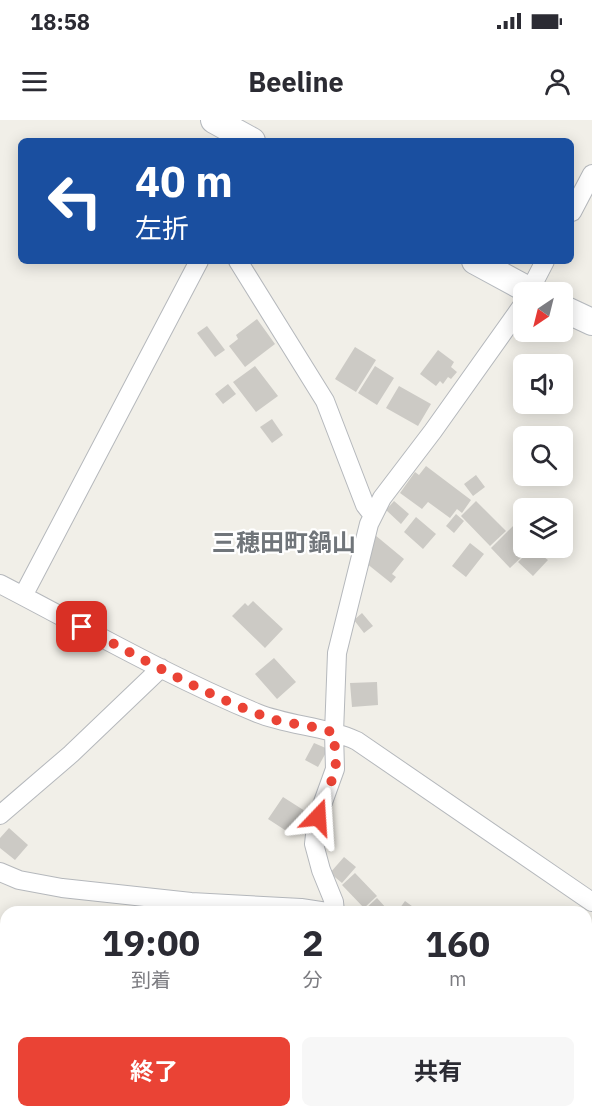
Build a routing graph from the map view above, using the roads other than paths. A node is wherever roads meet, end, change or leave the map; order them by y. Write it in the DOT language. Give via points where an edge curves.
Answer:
graph roads {
  1 [pos="214,120"];
  2 [pos="247,138"];
  3 [pos="592,174"];
  4 [pos="574,208"];
  5 [pos="197,264"];
  6 [pos="240,264"];
  7 [pos="480,264"];
  8 [pos="544,264"];
  9 [pos="534,282"];
  10 [pos="513,285"];
  11 [pos="573,313"];
  12 [pos="513,317"];
  13 [pos="592,322"];
  14 [pos="372,514"];
  15 [pos="0,584"];
  16 [pos="24,596"];
  17 [pos="161,668"];
  18 [pos="334,733"];
  19 [pos="0,815"];
  20 [pos="1,874"];
  21 [pos="592,902"];
  22 [pos="264,906"];
  23 [pos="335,906"];
  1 -- 2 [label="main road"];
  3 -- 4 [label="street"];
  5 -- 16 [label="street"];
  6 -- 14 [label="street" via="325,401 365,505"];
  7 -- 10 [label="main road"];
  8 -- 9 [label="street"];
  11 -- 13 [label="main road"];
  12 -- 14 [label="street"];
  14 -- 18 [label="street" via="337,653"];
  15 -- 16 [label="street"];
  16 -- 17 [label="street"];
  17 -- 18 [label="street" via="274,719"];
  17 -- 19 [label="street"];
  18 -- 21 [label="street" via="357,741"];
  18 -- 23 [label="street" via="336,769 318,817 314,844"];
  20 -- 22 [label="street" via="37,885"];
}
